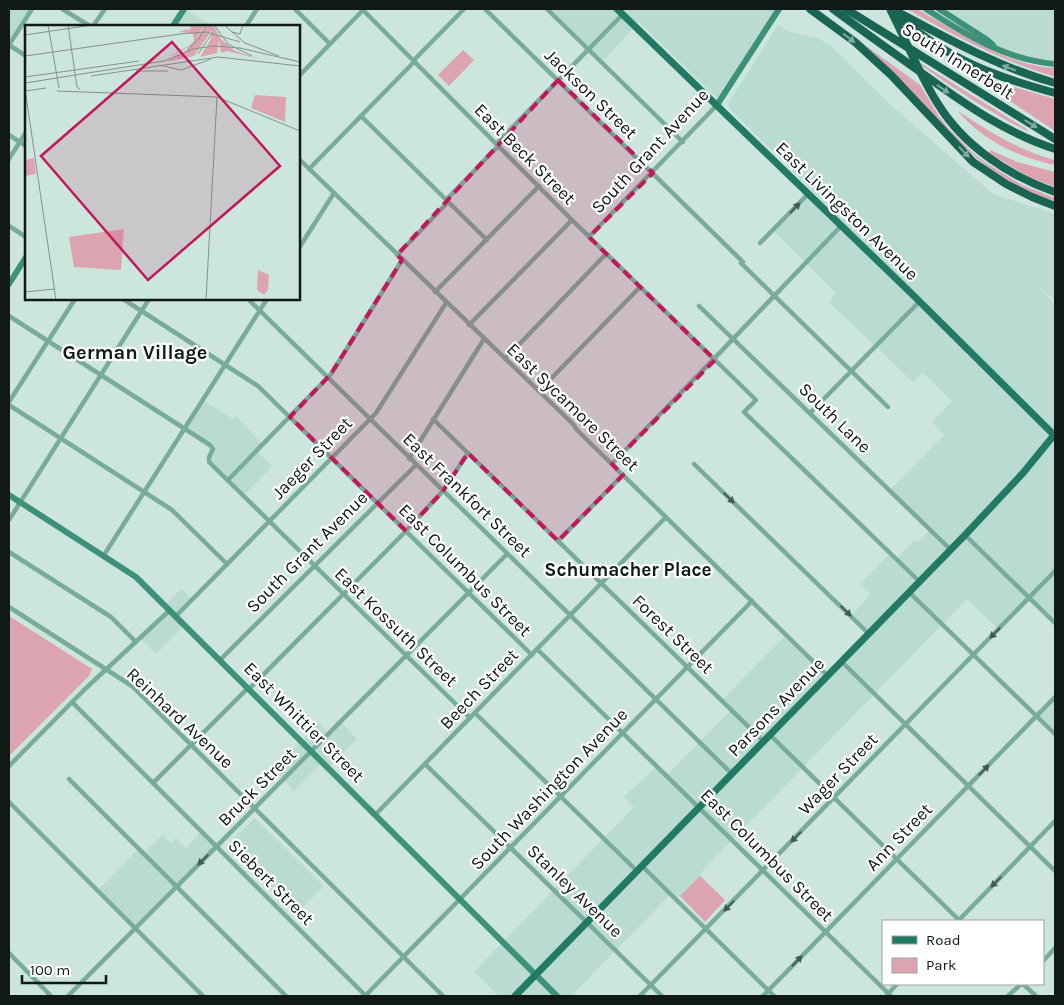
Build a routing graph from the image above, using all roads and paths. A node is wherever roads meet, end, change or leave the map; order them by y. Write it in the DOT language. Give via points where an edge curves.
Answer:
graph roads {
  1 [pos="32,9"];
  2 [pos="62,9"];
  3 [pos="105,9"];
  4 [pos="184,9"];
  5 [pos="257,9"];
  6 [pos="295,9"];
  7 [pos="363,9"];
  8 [pos="464,9"];
  9 [pos="485,9"];
  10 [pos="547,9"];
  11 [pos="779,9"];
  12 [pos="810,9"];
  13 [pos="833,9"];
  14 [pos="846,9"];
  15 [pos="890,9"];
  16 [pos="926,9"];
  17 [pos="938,9"];
  18 [pos="620,11"];
  19 [pos="88,25"];
  20 [pos="95,25"];
  21 [pos="174,25"];
  22 [pos="247,25"];
  23 [pos="330,44"];
  24 [pos="9,45"];
  25 [pos="589,48"];
  26 [pos="997,50"];
  27 [pos="25,55"];
  28 [pos="415,60"];
  29 [pos="1055,64"];
  30 [pos="300,75"];
  31 [pos="558,80"];
  32 [pos="1055,83"];
  33 [pos="1055,93"];
  34 [pos="718,105"];
  35 [pos="361,116"];
  36 [pos="25,134"];
  37 [pos="9,135"];
  38 [pos="1055,139"];
  39 [pos="20,142"];
  40 [pos="683,142"];
  41 [pos="25,145"];
  42 [pos="497,145"];
  43 [pos="1055,149"];
  44 [pos="9,159"];
  45 [pos="300,160"];
  46 [pos="309,169"];
  47 [pos="653,173"];
  48 [pos="539,186"];
  49 [pos="1055,192"];
  50 [pos="334,194"];
  51 [pos="808,194"];
  52 [pos="447,201"];
  53 [pos="1055,206"];
  54 [pos="572,220"];
  55 [pos="9,226"];
  56 [pos="841,226"];
  57 [pos="25,236"];
  58 [pos="590,237"];
  59 [pos="487,240"];
  60 [pos="760,243"];
  61 [pos="300,246"];
  62 [pos="606,254"];
  63 [pos="397,255"];
  64 [pos="25,259"];
  65 [pos="402,260"];
  66 [pos="9,284"];
  67 [pos="640,287"];
  68 [pos="435,292"];
  69 [pos="774,295"];
  70 [pos="74,300"];
  71 [pos="125,300"];
  72 [pos="148,300"];
  73 [pos="249,300"];
  74 [pos="266,300"];
  75 [pos="919,302"];
  76 [pos="446,303"];
  77 [pos="699,306"];
  78 [pos="142,310"];
  79 [pos="260,311"];
  80 [pos="9,316"];
  81 [pos="470,325"];
  82 [pos="484,339"];
  83 [pos="733,339"];
  84 [pos="48,341"];
  85 [pos="505,359"];
  86 [pos="714,360"];
  87 [pos="225,364"];
  88 [pos="851,371"];
  89 [pos="101,374"];
  90 [pos="328,378"];
  91 [pos="538,391"];
  92 [pos="9,404"];
  93 [pos="888,407"];
  94 [pos="810,413"];
  95 [pos="290,417"];
  96 [pos="370,419"];
  97 [pos="434,419"];
  98 [pos="185,428"];
  99 [pos="1055,434"];
  100 [pos="61,438"];
  101 [pos="468,453"];
  102 [pos="332,458"];
  103 [pos="409,458"];
  104 [pos="612,464"];
  105 [pos="694,464"];
  106 [pos="416,465"];
  107 [pos="622,475"];
  108 [pos="228,480"];
  109 [pos="144,492"];
  110 [pos="443,492"];
  111 [pos="9,495"];
  112 [pos="20,502"];
  113 [pos="377,503"];
  114 [pos="666,517"];
  115 [pos="9,520"];
  116 [pos="269,522"];
  117 [pos="406,531"];
  118 [pos="965,535"];
  119 [pos="558,541"];
  120 [pos="951,550"];
  121 [pos="9,552"];
  122 [pos="507,554"];
  123 [pos="104,555"];
  124 [pos="227,564"];
  125 [pos="314,565"];
  126 [pos="1055,571"];
  127 [pos="920,582"];
  128 [pos="602,584"];
  129 [pos="909,592"];
  130 [pos="468,593"];
  131 [pos="344,594"];
  132 [pos="1029,598"];
  133 [pos="752,601"];
  134 [pos="9,608"];
  135 [pos="170,610"];
  136 [pos="569,615"];
  137 [pos="176,616"];
  138 [pos="1055,623"];
  139 [pos="869,634"];
  140 [pos="136,642"];
  141 [pos="538,649"];
  142 [pos="532,655"];
  143 [pos="974,655"];
  144 [pos="406,656"];
  145 [pos="220,660"];
  146 [pos="842,662"];
  147 [pos="687,667"];
  148 [pos="107,670"];
  149 [pos="828,676"];
  150 [pos="249,689"];
  151 [pos="1055,697"];
  152 [pos="655,700"];
  153 [pos="72,702"];
  154 [pos="475,713"];
  155 [pos="1036,716"];
  156 [pos="470,718"];
  157 [pos="906,725"];
  158 [pos="623,733"];
  159 [pos="1055,734"];
  160 [pos="770,735"];
  161 [pos="764,742"];
  162 [pos="191,745"];
  163 [pos="311,752"];
  164 [pos="425,764"];
  165 [pos="9,766"];
  166 [pos="732,774"];
  167 [pos="69,779"];
  168 [pos="153,783"];
  169 [pos="968,786"];
  170 [pos="560,797"];
  171 [pos="834,798"];
  172 [pos="9,802"];
  173 [pos="699,807"];
  174 [pos="255,808"];
  175 [pos="375,815"];
  176 [pos="1055,821"];
  177 [pos="217,846"];
  178 [pos="1030,847"];
  179 [pos="511,848"];
  180 [pos="896,859"];
  181 [pos="640,869"];
  182 [pos="763,871"];
  183 [pos="1055,871"];
  184 [pos="176,886"];
  185 [pos="460,899"];
  186 [pos="958,920"];
  187 [pos="960,920"];
  188 [pos="587,922"];
  189 [pos="136,928"];
  190 [pos="706,929"];
  191 [pos="826,932"];
  192 [pos="1055,948"];
  193 [pos="9,953"];
  194 [pos="404,957"];
  195 [pos="1044,960"];
  196 [pos="535,975"];
  197 [pos="651,985"];
  198 [pos="896,985"];
  199 [pos="1021,985"];
  200 [pos="1023,985"];
  201 [pos="768,990"];
  202 [pos="364,995"];
  203 [pos="888,995"];
  204 [pos="52,996"];
  205 [pos="68,996"];
  206 [pos="203,996"];
  207 [pos="286,996"];
  208 [pos="357,996"];
  209 [pos="444,996"];
  210 [pos="514,996"];
  211 [pos="557,996"];
  212 [pos="640,996"];
  213 [pos="662,996"];
  214 [pos="763,996"];
  215 [pos="774,996"];
  216 [pos="1008,996"];
  217 [pos="1036,996"];
  1 -- 24 [label="street"];
  2 -- 19 [label="street"];
  3 -- 20 [label="street"];
  4 -- 21 [label="street"];
  5 -- 22 [label="street"];
  6 -- 23 [label="street"];
  7 -- 23 [label="street"];
  7 -- 28 [label="street, East Beck Street"];
  8 -- 28 [label="street"];
  9 -- 31 [label="street, Jackson Street"];
  10 -- 25 [label="street"];
  11 -- 34 [label="street, South Grant Avenue"];
  12 -- 53 [label="highway, one-way" via="855,42 891,75 973,162 1006,184"];
  13 -- 43 [label="highway, one-way" via="982,114 1025,138"];
  14 -- 38 [label="highway, South Innerbelt, one-way"];
  32 -- 15 [label="highway, one-way" via="982,56"];
  15 -- 33 [label="highway, South Innerbelt" via="929,40 973,65"];
  15 -- 49 [label="highway" via="934,97 954,126 980,150 1019,176"];
  16 -- 26 [label="street"];
  17 -- 26 [label="street" via="986,39"];
  18 -- 25 [label="street"];
  18 -- 34 [label="main road, East Livingston Avenue"];
  23 -- 30 [label="street"];
  24 -- 27 [label="street"];
  25 -- 31 [label="street"];
  25 -- 40 [label="street"];
  26 -- 29 [label="street"];
  28 -- 35 [label="street"];
  28 -- 42 [label="street, East Beck Street"];
  31 -- 42 [label="street"];
  31 -- 47 [label="street, Jackson Street"];
  34 -- 40 [label="street, South Grant Avenue"];
  34 -- 51 [label="main road, East Livingston Avenue"];
  35 -- 46 [label="street"];
  35 -- 52 [label="street"];
  36 -- 39 [label="street"];
  37 -- 39 [label="street"];
  39 -- 41 [label="street"];
  39 -- 44 [label="street"];
  40 -- 47 [label="street, South Grant Avenue"];
  42 -- 48 [label="street, East Beck Street"];
  42 -- 52 [label="street"];
  45 -- 46 [label="street, East Sycamore Street"];
  46 -- 50 [label="street, East Sycamore Street"];
  47 -- 58 [label="street, South Grant Avenue"];
  47 -- 69 [label="street, Jackson Street"];
  48 -- 54 [label="street, East Beck Street"];
  48 -- 59 [label="street"];
  50 -- 61 [label="street"];
  50 -- 63 [label="street, East Sycamore Street"];
  51 -- 56 [label="main road, East Livingston Avenue"];
  60 -- 51 [label="street, one-way"];
  52 -- 59 [label="street"];
  52 -- 63 [label="street"];
  54 -- 58 [label="street, East Beck Street"];
  54 -- 81 [label="street, South Grant Avenue"];
  55 -- 57 [label="street"];
  56 -- 69 [label="street"];
  56 -- 75 [label="main road, East Livingston Avenue"];
  58 -- 62 [label="street, East Beck Street"];
  59 -- 68 [label="street"];
  62 -- 67 [label="street, East Beck Street"];
  62 -- 85 [label="street"];
  63 -- 65 [label="street, East Sycamore Street"];
  64 -- 66 [label="street"];
  65 -- 68 [label="street, East Sycamore Street"];
  65 -- 90 [label="street"];
  67 -- 86 [label="street, East Beck Street"];
  67 -- 91 [label="street"];
  68 -- 76 [label="street, East Sycamore Street"];
  69 -- 83 [label="street"];
  69 -- 88 [label="street, Jackson Street"];
  70 -- 84 [label="street"];
  71 -- 78 [label="street, East Columbus Street"];
  72 -- 78 [label="street"];
  73 -- 79 [label="street, East Frankfort Street"];
  74 -- 79 [label="street"];
  75 -- 88 [label="street"];
  75 -- 99 [label="main road, East Livingston Avenue"];
  76 -- 81 [label="street, East Sycamore Street"];
  76 -- 96 [label="street, Jaeger Street"];
  77 -- 83 [label="street, South Lane"];
  78 -- 87 [label="street, East Columbus Street"];
  78 -- 89 [label="street"];
  79 -- 87 [label="street"];
  79 -- 90 [label="street, East Frankfort Street"];
  80 -- 84 [label="street, East Kossuth Street"];
  81 -- 82 [label="street, East Sycamore Street"];
  82 -- 85 [label="street, East Sycamore Street"];
  82 -- 97 [label="street"];
  83 -- 86 [label="street"];
  83 -- 94 [label="street, South Lane"];
  84 -- 89 [label="street, East Kossuth Street"];
  84 -- 92 [label="street"];
  85 -- 91 [label="street, East Sycamore Street"];
  86 -- 104 [label="street"];
  86 -- 127 [label="street, East Beck Street" via="756,400 744,412"];
  87 -- 95 [label="street, East Columbus Street" via="258,386"];
  87 -- 98 [label="street"];
  88 -- 93 [label="street, Jackson Street"];
  88 -- 94 [label="street"];
  89 -- 98 [label="street, East Kossuth Street"];
  89 -- 100 [label="street"];
  90 -- 95 [label="street"];
  90 -- 96 [label="street, East Frankfort Street"];
  91 -- 104 [label="street, East Sycamore Street"];
  92 -- 100 [label="street"];
  94 -- 120 [label="street, South Lane"];
  95 -- 102 [label="street, East Columbus Street"];
  95 -- 108 [label="street"];
  96 -- 102 [label="street, Jaeger Street"];
  96 -- 103 [label="street, East Frankfort Street"];
  97 -- 101 [label="street, Forest Street"];
  97 -- 103 [label="street"];
  98 -- 108 [label="street, East Kossuth Street" via="210,445 209,462"];
  98 -- 109 [label="street"];
  99 -- 118 [label="main road, Parsons Avenue"];
  100 -- 109 [label="street"];
  100 -- 112 [label="street"];
  101 -- 110 [label="street"];
  101 -- 119 [label="street, Forest Street"];
  102 -- 113 [label="street, East Columbus Street"];
  102 -- 116 [label="street, Jaeger Street"];
  103 -- 106 [label="street, East Frankfort Street"];
  104 -- 107 [label="street, East Sycamore Street"];
  105 -- 139 [label="street, one-way"];
  106 -- 110 [label="street, East Frankfort Street"];
  106 -- 113 [label="street, South Grant Avenue"];
  107 -- 114 [label="street, East Sycamore Street"];
  107 -- 119 [label="street"];
  108 -- 116 [label="street, East Kossuth Street"];
  109 -- 123 [label="street"];
  109 -- 124 [label="street" via="176,514"];
  110 -- 117 [label="street"];
  110 -- 122 [label="street, East Frankfort Street"];
  111 -- 112 [label="street, East Whittier Street"];
  112 -- 115 [label="street"];
  112 -- 123 [label="street, East Whittier Street"];
  113 -- 117 [label="street, East Columbus Street"];
  113 -- 125 [label="street, South Grant Avenue"];
  114 -- 128 [label="street, Beech Street"];
  114 -- 133 [label="street, East Sycamore Street"];
  116 -- 124 [label="street, Jaeger Street"];
  116 -- 125 [label="street, East Kossuth Street"];
  117 -- 130 [label="street, East Columbus Street"];
  117 -- 131 [label="street"];
  118 -- 120 [label="main road, Parsons Avenue"];
  118 -- 132 [label="street"];
  119 -- 128 [label="street, Forest Street"];
  120 -- 127 [label="main road, Parsons Avenue"];
  121 -- 140 [label="street" via="111,617"];
  122 -- 130 [label="street, Bruck Street"];
  122 -- 136 [label="street, East Frankfort Street"];
  123 -- 135 [label="street, East Whittier Street" via="136,577"];
  124 -- 137 [label="street, Jaeger Street"];
  125 -- 131 [label="street, East Kossuth Street"];
  125 -- 145 [label="street, South Grant Avenue"];
  126 -- 132 [label="street, Wager Street"];
  127 -- 129 [label="main road, Parsons Avenue"];
  128 -- 136 [label="street, Beech Street"];
  128 -- 147 [label="street, Forest Street"];
  129 -- 139 [label="main road, Parsons Avenue"];
  129 -- 143 [label="street"];
  130 -- 142 [label="street, East Columbus Street"];
  130 -- 144 [label="street, Bruck Street"];
  131 -- 144 [label="street, East Kossuth Street"];
  131 -- 150 [label="street"];
  132 -- 138 [label="street"];
  132 -- 143 [label="street, Wager Street, one-way"];
  133 -- 147 [label="street, South Washington Avenue"];
  133 -- 149 [label="street, East Sycamore Street"];
  134 -- 148 [label="street, Reinhard Avenue"];
  135 -- 137 [label="street, East Whittier Street"];
  135 -- 140 [label="street"];
  136 -- 141 [label="street, Beech Street"];
  136 -- 152 [label="street, East Frankfort Street"];
  137 -- 145 [label="street, East Whittier Street"];
  139 -- 146 [label="main road, Parsons Avenue"];
  140 -- 148 [label="street"];
  141 -- 142 [label="street, Beech Street"];
  141 -- 158 [label="street, East Columbus Street"];
  142 -- 154 [label="street, Beech Street"];
  143 -- 155 [label="street"];
  143 -- 157 [label="street, Wager Street"];
  144 -- 156 [label="street, East Kossuth Street"];
  144 -- 163 [label="street, Bruck Street"];
  145 -- 150 [label="street, East Whittier Street"];
  146 -- 149 [label="main road, Parsons Avenue"];
  146 -- 157 [label="street"];
  147 -- 152 [label="street, South Washington Avenue"];
  147 -- 161 [label="street, Forest Street"];
  148 -- 153 [label="street"];
  148 -- 162 [label="street, Reinhard Avenue" via="132,686"];
  149 -- 160 [label="main road, Parsons Avenue"];
  150 -- 162 [label="street"];
  150 -- 163 [label="street, East Whittier Street"];
  151 -- 155 [label="street, Ann Street"];
  152 -- 158 [label="street, South Washington Avenue"];
  152 -- 166 [label="street, East Frankfort Street"];
  153 -- 165 [label="street"];
  153 -- 168 [label="street, Siebert Street"];
  154 -- 156 [label="street, Beech Street"];
  154 -- 170 [label="street"];
  155 -- 159 [label="street"];
  169 -- 155 [label="street, Ann Street, one-way"];
  156 -- 164 [label="street, Beech Street"];
  157 -- 169 [label="street"];
  157 -- 171 [label="street, Wager Street"];
  158 -- 170 [label="street, South Washington Avenue"];
  158 -- 173 [label="street, East Columbus Street"];
  160 -- 161 [label="main road, Parsons Avenue"];
  160 -- 171 [label="street"];
  161 -- 166 [label="main road, Parsons Avenue"];
  162 -- 168 [label="street"];
  162 -- 174 [label="street, Reinhard Avenue"];
  163 -- 174 [label="street, Bruck Street"];
  163 -- 175 [label="street, East Whittier Street"];
  164 -- 175 [label="street, Beech Street"];
  164 -- 179 [label="street, Stanley Avenue"];
  166 -- 173 [label="main road, Parsons Avenue"];
  167 -- 184 [label="street"];
  168 -- 177 [label="street, Siebert Street"];
  169 -- 178 [label="street"];
  169 -- 180 [label="street, Ann Street"];
  170 -- 179 [label="street, South Washington Avenue"];
  170 -- 181 [label="street"];
  171 -- 180 [label="street"];
  171 -- 182 [label="street, Wager Street, one-way"];
  172 -- 189 [label="street"];
  173 -- 181 [label="main road, Parsons Avenue"];
  173 -- 182 [label="street, East Columbus Street"];
  174 -- 177 [label="street, Bruck Street"];
  174 -- 194 [label="street, Reinhard Avenue"];
  175 -- 185 [label="street, East Whittier Street"];
  176 -- 178 [label="street"];
  177 -- 184 [label="street, Bruck Street, one-way"];
  177 -- 202 [label="street, Siebert Street"];
  178 -- 183 [label="street"];
  178 -- 187 [label="street, one-way"];
  179 -- 185 [label="street, South Washington Avenue"];
  179 -- 188 [label="street, Stanley Avenue"];
  180 -- 186 [label="street"];
  180 -- 191 [label="street, Ann Street"];
  181 -- 188 [label="main road, Parsons Avenue"];
  181 -- 190 [label="street"];
  182 -- 190 [label="street, Wager Street, one-way"];
  182 -- 191 [label="street, East Columbus Street"];
  184 -- 189 [label="street, Bruck Street"];
  184 -- 207 [label="street"];
  185 -- 194 [label="street, South Washington Avenue"];
  185 -- 196 [label="street, East Whittier Street"];
  188 -- 196 [label="main road, Parsons Avenue"];
  188 -- 197 [label="street, Stanley Avenue"];
  189 -- 205 [label="street, Bruck Street"];
  189 -- 206 [label="street"];
  190 -- 197 [label="street, Wager Street"];
  190 -- 201 [label="street"];
  201 -- 191 [label="street, Ann Street, one-way"];
  191 -- 203 [label="street, East Columbus Street"];
  192 -- 195 [label="street"];
  193 -- 204 [label="street"];
  194 -- 202 [label="street, South Washington Avenue"];
  194 -- 209 [label="street, Reinhard Avenue"];
  196 -- 210 [label="main road, Parsons Avenue"];
  196 -- 211 [label="street, East Whittier Street"];
  197 -- 212 [label="street, Wager Street"];
  197 -- 213 [label="street, Stanley Avenue"];
  198 -- 203 [label="street"];
  199 -- 216 [label="street"];
  200 -- 217 [label="street"];
  201 -- 214 [label="street, Ann Street"];
  201 -- 215 [label="street"];
  202 -- 208 [label="street, South Washington Avenue"];
}
